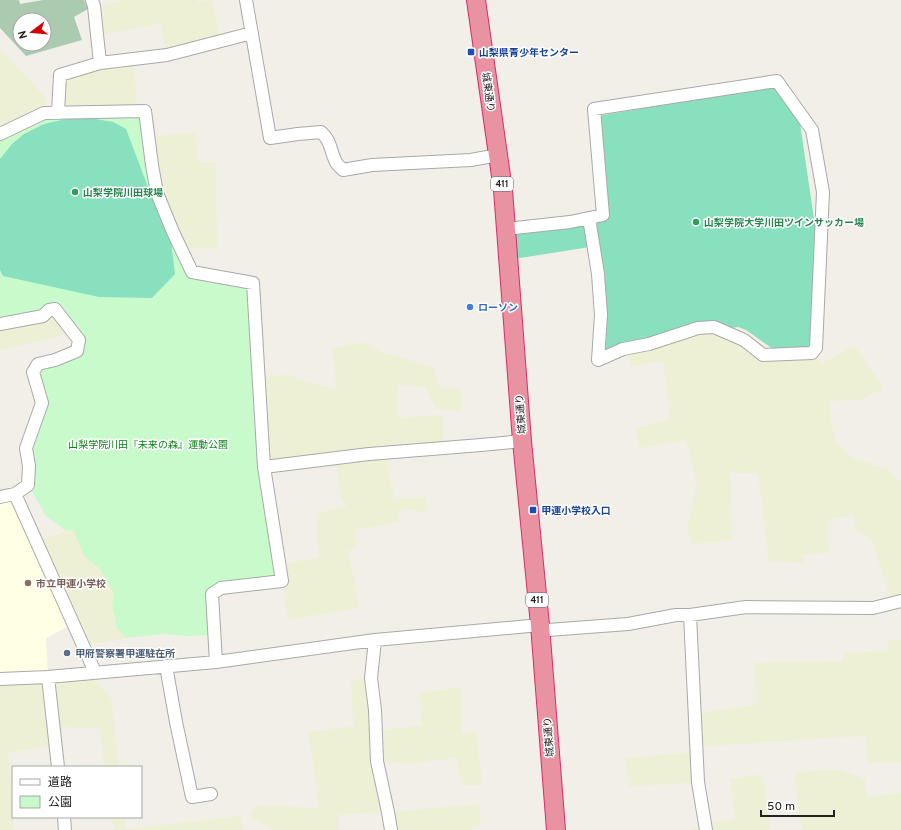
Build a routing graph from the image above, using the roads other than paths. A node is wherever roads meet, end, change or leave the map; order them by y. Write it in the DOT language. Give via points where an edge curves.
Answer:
graph roads {
  1 [pos="92,0"];
  2 [pos="246,0"];
  3 [pos="476,0"];
  4 [pos="252,32"];
  5 [pos="100,64"];
  6 [pos="58,113"];
  7 [pos="0,134"];
  8 [pos="498,155"];
  9 [pos="589,218"];
  10 [pos="506,229"];
  11 [pos="0,324"];
  12 [pos="522,441"];
  13 [pos="264,466"];
  14 [pos="15,494"];
  15 [pos="0,497"];
  16 [pos="901,601"];
  17 [pos="690,615"];
  18 [pos="540,625"];
  19 [pos="375,640"];
  20 [pos="216,662"];
  21 [pos="166,666"];
  22 [pos="95,672"];
  23 [pos="48,677"];
  24 [pos="0,679"];
  25 [pos="58,766"];
  26 [pos="211,794"];
  27 [pos="64,818"];
  28 [pos="65,830"];
  29 [pos="391,830"];
  30 [pos="556,830"];
  31 [pos="706,830"];
  1 -- 5 [label="street"];
  2 -- 4 [label="street"];
  3 -- 8 [label="highway, 城東通り / 411"];
  4 -- 5 [label="street" via="167,55"];
  4 -- 8 [label="street" via="270,138 321,132 327,137 335,162 343,170 471,160"];
  5 -- 6 [label="street" via="60,75"];
  6 -- 7 [label="street" via="44,113"];
  6 -- 13 [label="street" via="145,111 157,194 192,272 253,283"];
  8 -- 10 [label="highway, 城東通り / 411"];
  9 -- 9 [label="street" via="604,215 594,110 777,81 812,130 823,192 816,348 812,352 763,355 744,340 714,327 698,328 623,349 598,360 601,314"];
  9 -- 10 [label="street"];
  10 -- 12 [label="highway, 城東通り / 411"];
  11 -- 14 [label="street" via="42,316 55,309 79,340 77,351 38,364 33,372 42,403 26,448 29,466 28,485"];
  12 -- 13 [label="street"];
  12 -- 18 [label="highway, 城東通り / 411"];
  13 -- 20 [label="street" via="282,581 221,588 212,594"];
  14 -- 15 [label="street"];
  14 -- 22 [label="street"];
  16 -- 17 [label="street" via="873,608 746,607"];
  17 -- 18 [label="street" via="676,615 628,624 548,630"];
  17 -- 31 [label="street" via="698,782"];
  18 -- 19 [label="street"];
  18 -- 30 [label="highway, 城東通り / 411"];
  19 -- 20 [label="street"];
  19 -- 29 [label="street" via="371,678 378,761"];
  20 -- 21 [label="street"];
  21 -- 22 [label="street"];
  21 -- 26 [label="street" via="192,797"];
  22 -- 23 [label="street"];
  23 -- 24 [label="street"];
  23 -- 25 [label="street"];
  27 -- 28 [label="street"];
}
